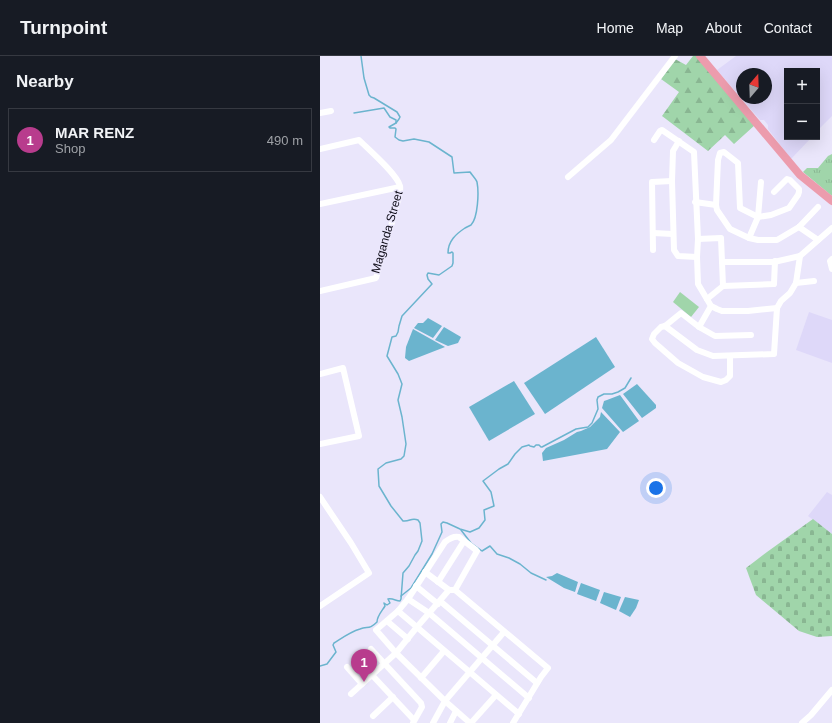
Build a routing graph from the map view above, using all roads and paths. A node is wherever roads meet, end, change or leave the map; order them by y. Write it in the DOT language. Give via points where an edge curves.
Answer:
graph roads {
  1 [pos="675,56"];
  2 [pos="701,57"];
  3 [pos="331,111"];
  4 [pos="320,113"];
  5 [pos="654,140"];
  6 [pos="679,141"];
  7 [pos="320,149"];
  8 [pos="568,177"];
  9 [pos="672,181"];
  10 [pos="761,182"];
  11 [pos="400,187"];
  12 [pos="774,192"];
  13 [pos="832,201"];
  14 [pos="696,202"];
  15 [pos="320,204"];
  16 [pos="716,205"];
  17 [pos="818,207"];
  18 [pos="758,217"];
  19 [pos="799,227"];
  20 [pos="730,229"];
  21 [pos="832,229"];
  22 [pos="653,233"];
  23 [pos="673,234"];
  24 [pos="721,238"];
  25 [pos="749,238"];
  26 [pos="698,239"];
  27 [pos="818,240"];
  28 [pos="653,250"];
  29 [pos="800,256"];
  30 [pos="697,257"];
  31 [pos="831,260"];
  32 [pos="775,261"];
  33 [pos="722,262"];
  34 [pos="832,269"];
  35 [pos="814,281"];
  36 [pos="796,283"];
  37 [pos="723,286"];
  38 [pos="320,291"];
  39 [pos="707,299"];
  40 [pos="711,306"];
  41 [pos="777,308"];
  42 [pos="665,326"];
  43 [pos="698,327"];
  44 [pos="752,335"];
  45 [pos="730,356"];
  46 [pos="320,374"];
  47 [pos="320,444"];
  48 [pos="320,497"];
  49 [pos="464,541"];
  50 [pos="425,572"];
  51 [pos="438,582"];
  52 [pos="416,586"];
  53 [pos="452,590"];
  54 [pos="408,599"];
  55 [pos="439,602"];
  56 [pos="320,606"];
  57 [pos="398,611"];
  58 [pos="429,614"];
  59 [pos="387,621"];
  60 [pos="417,627"];
  61 [pos="504,632"];
  62 [pos="408,639"];
  63 [pos="492,645"];
  64 [pos="370,649"];
  65 [pos="444,651"];
  66 [pos="396,654"];
  67 [pos="357,657"];
  68 [pos="482,658"];
  69 [pos="384,664"];
  70 [pos="347,667"];
  71 [pos="470,673"];
  72 [pos="372,675"];
  73 [pos="421,678"];
  74 [pos="537,683"];
  75 [pos="362,684"];
  76 [pos="832,690"];
  77 [pos="352,694"];
  78 [pos="496,695"];
  79 [pos="393,698"];
  80 [pos="529,698"];
  81 [pos="445,701"];
  82 [pos="456,711"];
  83 [pos="519,714"];
  84 [pos="373,716"];
  85 [pos="414,722"];
  86 [pos="433,723"];
  87 [pos="450,723"];
  88 [pos="471,723"];
  89 [pos="513,723"];
  90 [pos="802,723"];
  1 -- 8 [label="street" via="611,140"];
  2 -- 13 [label="main road" via="800,175"];
  3 -- 4 [label="street"];
  5 -- 6 [label="street" via="662,130"];
  6 -- 9 [label="street" via="673,151"];
  6 -- 14 [label="street" via="694,152"];
  7 -- 11 [label="street, Maganda Street" via="359,140 392,173"];
  9 -- 22 [label="street" via="652,182"];
  9 -- 23 [label="street"];
  10 -- 18 [label="street"];
  11 -- 15 [label="street"];
  11 -- 38 [label="street, Maganda Street" via="376,278"];
  12 -- 18 [label="street" via="787,180 799,189 789,208"];
  14 -- 16 [label="street"];
  14 -- 26 [label="street"];
  16 -- 18 [label="street" via="718,160 720,153 724,152 738,163 740,208"];
  16 -- 20 [label="street"];
  17 -- 19 [label="street"];
  18 -- 25 [label="street"];
  19 -- 25 [label="street" via="777,240"];
  19 -- 27 [label="street"];
  20 -- 24 [label="street"];
  20 -- 25 [label="street"];
  21 -- 27 [label="street"];
  22 -- 23 [label="street"];
  22 -- 28 [label="street"];
  23 -- 30 [label="street" via="674,250 678,256"];
  24 -- 26 [label="street"];
  24 -- 33 [label="street"];
  26 -- 30 [label="street"];
  27 -- 29 [label="street"];
  29 -- 32 [label="street"];
  29 -- 36 [label="street"];
  30 -- 39 [label="street" via="698,284"];
  31 -- 34 [label="street"];
  32 -- 33 [label="street"];
  32 -- 37 [label="street" via="774,284"];
  33 -- 37 [label="street"];
  35 -- 36 [label="street"];
  36 -- 41 [label="street"];
  37 -- 39 [label="street"];
  39 -- 40 [label="street"];
  40 -- 41 [label="street" via="722,311 748,312"];
  40 -- 43 [label="street"];
  41 -- 45 [label="street" via="774,354"];
  42 -- 43 [label="street" via="681,313"];
  42 -- 45 [label="street" via="697,350 713,356"];
  42 -- 45 [label="street" via="654,334 652,339 678,363 703,377 721,382 726,380 730,376"];
  43 -- 44 [label="street" via="715,336"];
  46 -- 47 [label="street" via="343,368 359,436"];
  48 -- 56 [label="street" via="369,573"];
  49 -- 50 [label="street" via="456,536 444,542"];
  49 -- 51 [label="street"];
  49 -- 53 [label="street" via="477,551"];
  50 -- 51 [label="street"];
  50 -- 52 [label="street"];
  51 -- 53 [label="street"];
  52 -- 54 [label="street"];
  52 -- 55 [label="street"];
  53 -- 55 [label="street"];
  53 -- 61 [label="street"];
  54 -- 57 [label="street"];
  54 -- 58 [label="street"];
  55 -- 58 [label="street"];
  55 -- 63 [label="street"];
  57 -- 59 [label="street"];
  57 -- 60 [label="street"];
  58 -- 60 [label="street"];
  58 -- 68 [label="street"];
  59 -- 62 [label="street"];
  59 -- 66 [label="street" via="376,630"];
  60 -- 62 [label="street"];
  60 -- 65 [label="street"];
  61 -- 63 [label="street"];
  61 -- 74 [label="street" via="548,668"];
  62 -- 66 [label="street"];
  63 -- 68 [label="street"];
  63 -- 74 [label="street"];
  64 -- 69 [label="street"];
  65 -- 71 [label="street"];
  65 -- 73 [label="street"];
  66 -- 69 [label="street"];
  66 -- 73 [label="street"];
  67 -- 72 [label="street"];
  68 -- 71 [label="street"];
  68 -- 80 [label="street"];
  69 -- 72 [label="street"];
  69 -- 85 [label="street" via="421,703 422,707"];
  70 -- 75 [label="street"];
  71 -- 78 [label="street"];
  71 -- 81 [label="street"];
  72 -- 75 [label="street"];
  72 -- 79 [label="street"];
  73 -- 81 [label="street"];
  74 -- 80 [label="street"];
  75 -- 77 [label="street"];
  76 -- 90 [label="street"];
  78 -- 83 [label="street"];
  78 -- 88 [label="street"];
  79 -- 84 [label="street"];
  79 -- 85 [label="street"];
  80 -- 83 [label="street"];
  81 -- 82 [label="street"];
  81 -- 86 [label="street"];
  82 -- 87 [label="street"];
  82 -- 88 [label="street"];
  83 -- 89 [label="street"];
}
